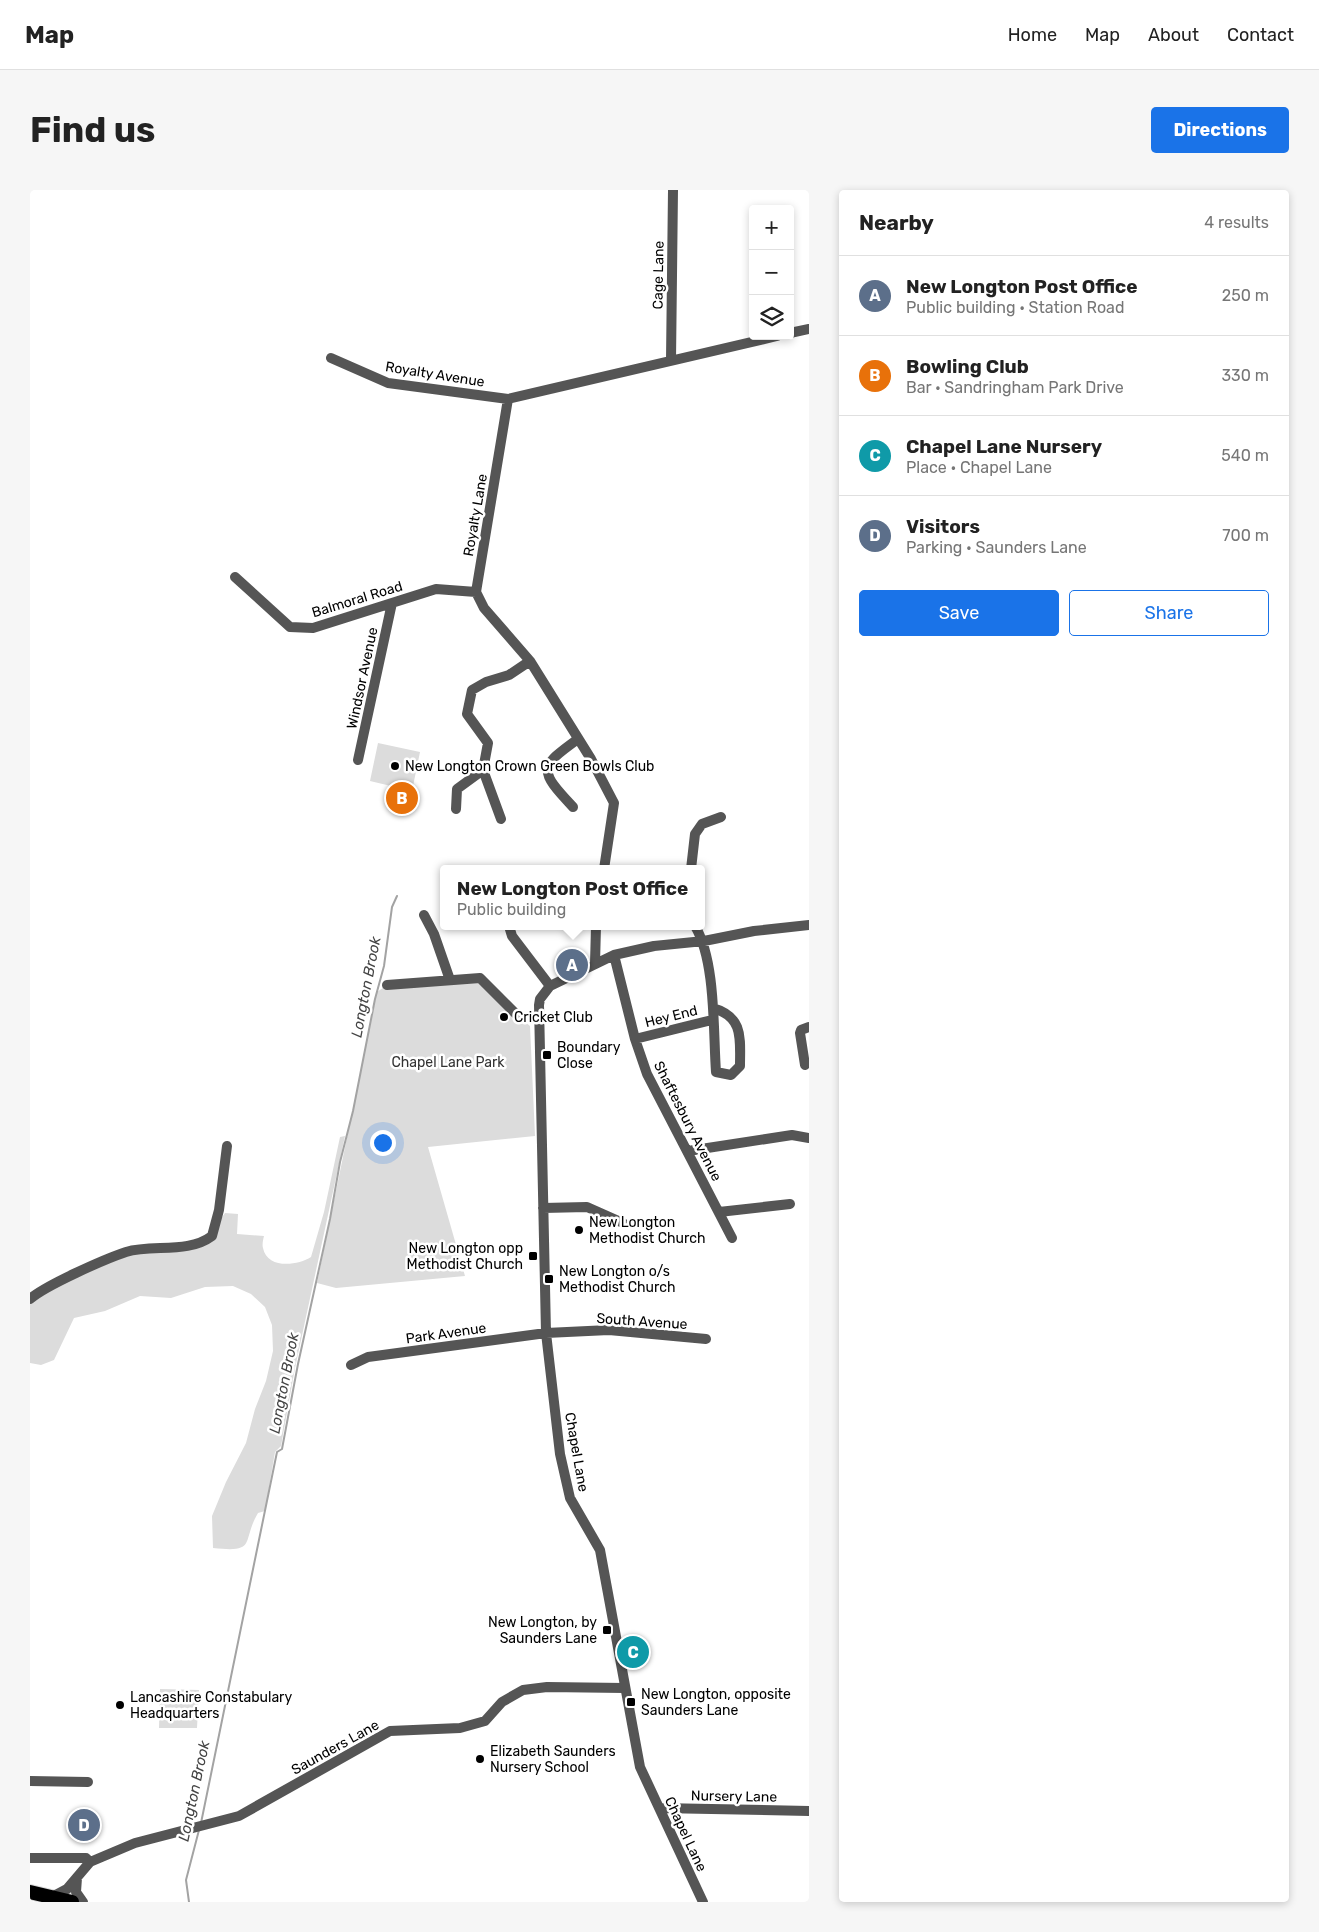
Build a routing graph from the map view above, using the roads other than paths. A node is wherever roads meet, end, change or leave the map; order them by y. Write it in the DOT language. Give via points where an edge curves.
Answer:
graph roads {
  1 [pos="673,190"];
  2 [pos="809,329"];
  3 [pos="794,332"];
  4 [pos="758,340"];
  5 [pos="331,358"];
  6 [pos="671,360"];
  7 [pos="508,399"];
  8 [pos="235,577"];
  9 [pos="476,592"];
  10 [pos="392,603"];
  11 [pos="530,661"];
  12 [pos="578,739"];
  13 [pos="358,760"];
  14 [pos="483,770"];
  15 [pos="573,807"];
  16 [pos="456,809"];
  17 [pos="721,817"];
  18 [pos="501,819"];
  19 [pos="605,865"];
  20 [pos="692,865"];
  21 [pos="424,915"];
  22 [pos="809,925"];
  23 [pos="510,930"];
  24 [pos="596,930"];
  25 [pos="697,930"];
  26 [pos="704,941"];
  27 [pos="614,955"];
  28 [pos="595,964"];
  29 [pos="450,980"];
  30 [pos="387,985"];
  31 [pos="550,986"];
  32 [pos="713,1008"];
  33 [pos="539,1017"];
  34 [pos="712,1020"];
  35 [pos="809,1028"];
  36 [pos="635,1039"];
  37 [pos="805,1066"];
  38 [pos="809,1138"];
  39 [pos="227,1146"];
  40 [pos="688,1151"];
  41 [pos="790,1204"];
  42 [pos="543,1208"];
  43 [pos="719,1212"];
  44 [pos="623,1223"];
  45 [pos="732,1238"];
  46 [pos="30,1299"];
  47 [pos="546,1333"];
  48 [pos="706,1339"];
  49 [pos="351,1365"];
  50 [pos="624,1688"];
  51 [pos="30,1781"];
  52 [pos="88,1782"];
  53 [pos="659,1808"];
  54 [pos="809,1811"];
  55 [pos="30,1858"];
  56 [pos="88,1860"];
  57 [pos="77,1878"];
  58 [pos="30,1892"];
  59 [pos="52,1897"];
  60 [pos="72,1902"];
  61 [pos="83,1902"];
  62 [pos="703,1902"];
  1 -- 6 [label="street, Cage Lane"];
  2 -- 3 [label="street"];
  4 -- 6 [label="street"];
  5 -- 7 [label="street, Royalty Avenue" via="388,383"];
  6 -- 7 [label="street"];
  7 -- 9 [label="street, Royalty Lane"];
  8 -- 10 [label="street, Balmoral Road" via="290,627 313,628"];
  9 -- 10 [label="street, Balmoral Road" via="436,589"];
  9 -- 11 [label="street" via="484,608"];
  10 -- 13 [label="street, Windsor Avenue"];
  11 -- 12 [label="street"];
  11 -- 14 [label="street" via="509,675 472,690 467,714 488,743"];
  12 -- 15 [label="street" via="548,764 548,773 557,791"];
  12 -- 19 [label="street" via="614,803"];
  14 -- 16 [label="street" via="457,789"];
  14 -- 18 [label="street"];
  17 -- 20 [label="street" via="702,824 696,834"];
  21 -- 29 [label="street"];
  22 -- 26 [label="street"];
  23 -- 31 [label="street"];
  24 -- 28 [label="street"];
  25 -- 26 [label="street"];
  26 -- 27 [label="street" via="654,946"];
  26 -- 32 [label="street"];
  27 -- 28 [label="street"];
  27 -- 36 [label="street, Shaftesbury Avenue"];
  28 -- 31 [label="street"];
  29 -- 30 [label="street"];
  29 -- 33 [label="street" via="480,978 516,1014"];
  31 -- 33 [label="street, Chapel Lane" via="540,999"];
  32 -- 34 [label="street"];
  32 -- 34 [label="street" via="726,1012 740,1029 740,1066 731,1075 716,1072"];
  33 -- 42 [label="street, Chapel Lane"];
  34 -- 36 [label="street, Hey End"];
  35 -- 37 [label="street" via="800,1033"];
  36 -- 40 [label="street, Shaftesbury Avenue" via="647,1074"];
  38 -- 40 [label="street" via="792,1136"];
  39 -- 46 [label="street" via="219,1210 214,1232 207,1240 127,1252 45,1288"];
  40 -- 43 [label="street, Shaftesbury Avenue"];
  41 -- 43 [label="street"];
  42 -- 44 [label="street" via="587,1207"];
  42 -- 47 [label="street, Chapel Lane"];
  43 -- 45 [label="street, Shaftesbury Avenue"];
  47 -- 48 [label="street, South Avenue" via="609,1330"];
  47 -- 49 [label="street, Park Avenue" via="368,1357"];
  47 -- 50 [label="street, Chapel Lane" via="560,1454 570,1498 600,1550"];
  50 -- 53 [label="street, Chapel Lane" via="640,1767"];
  50 -- 56 [label="street, Saunders Lane" via="547,1687 523,1690 502,1702 485,1721 460,1728 390,1731 239,1816 135,1843"];
  51 -- 52 [label="street"];
  53 -- 54 [label="street, Nursery Lane"];
  53 -- 62 [label="street, Chapel Lane"];
  55 -- 56 [label="street, Saunders Lane"];
  56 -- 57 [label="street, Saunders Lane"];
  57 -- 59 [label="street, Saunders Lane" via="64,1892"];
  57 -- 61 [label="street" via="76,1892"];
  58 -- 59 [label="highway"];
  59 -- 60 [label="highway"];
}
